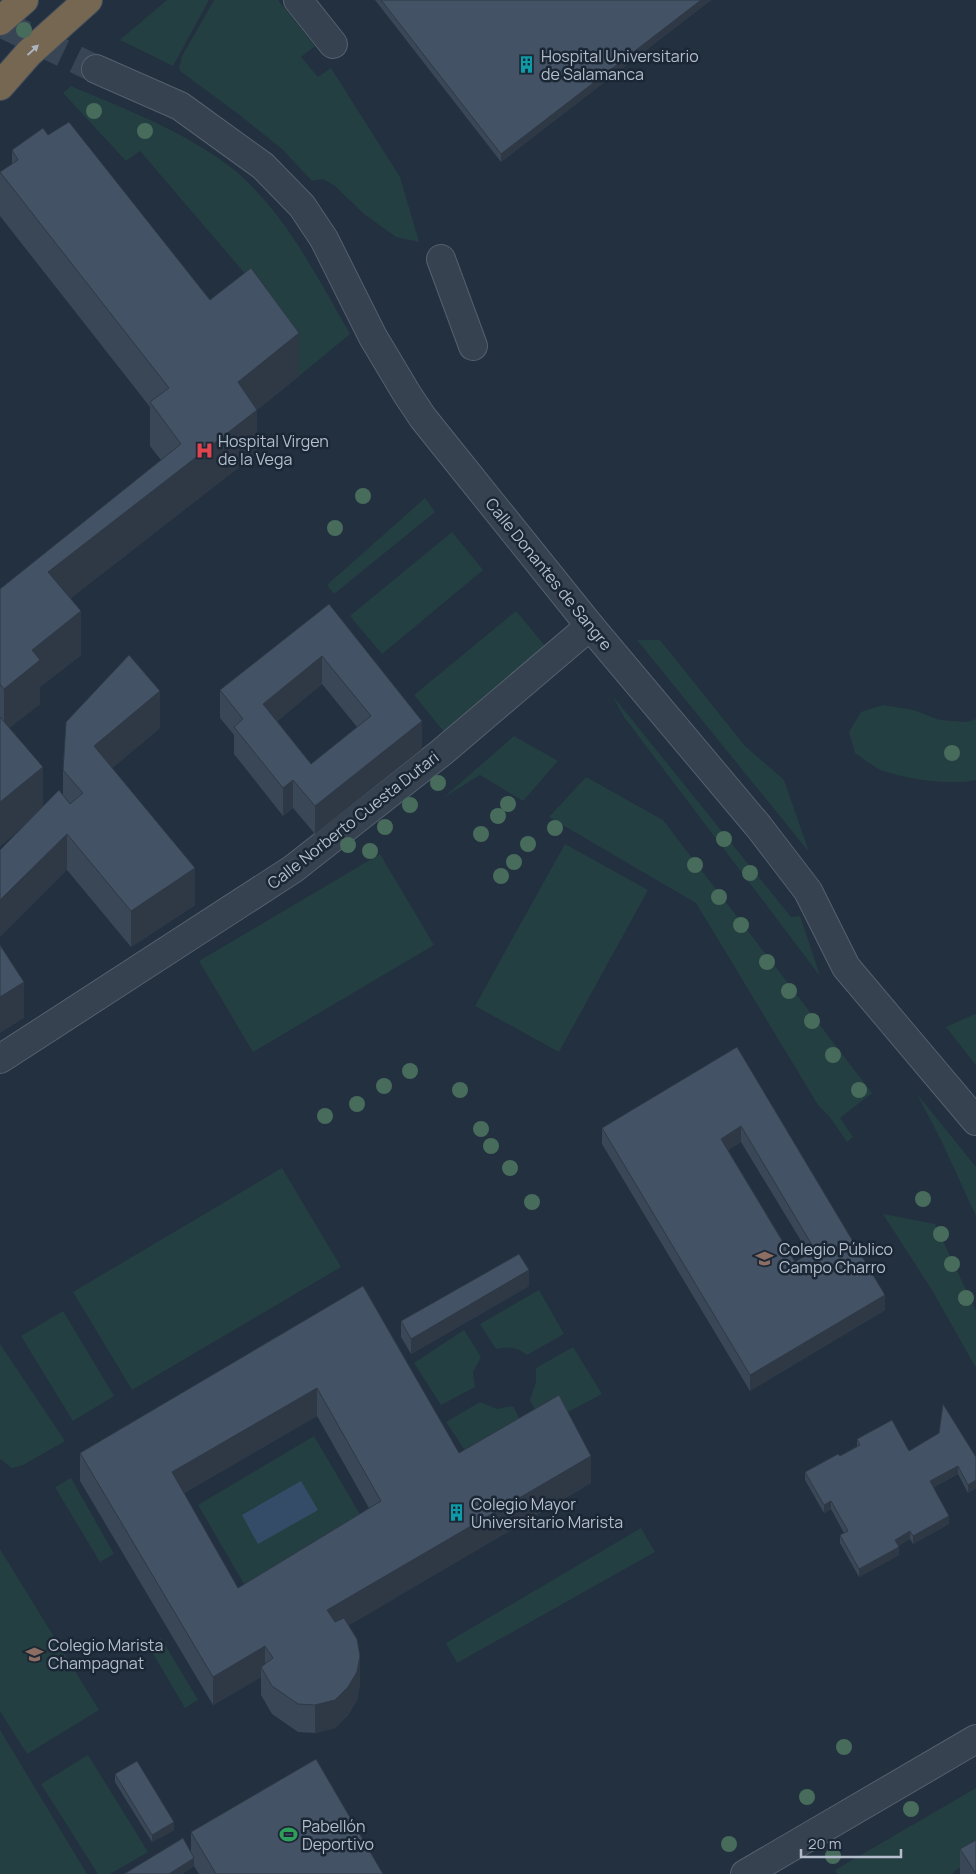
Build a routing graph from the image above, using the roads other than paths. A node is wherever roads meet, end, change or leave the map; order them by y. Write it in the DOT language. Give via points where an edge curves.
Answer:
graph roads {
  1 [pos="24,0"];
  2 [pos="88,0"];
  3 [pos="298,0"];
  4 [pos="0,21"];
  5 [pos="333,44"];
  6 [pos="96,68"];
  7 [pos="0,86"];
  8 [pos="441,259"];
  9 [pos="474,346"];
  10 [pos="590,626"];
  11 [pos="0,1059"];
  12 [pos="976,1120"];
  13 [pos="976,1739"];
  14 [pos="745,1874"];
  1 -- 4 [label="highway"];
  7 -- 2 [label="highway, one-way" via="29,52"];
  3 -- 5 [label="street"];
  6 -- 10 [label="street, Calle Donantes de Sangre" via="180,106 263,166 302,206 324,239 373,337 407,394"];
  8 -- 9 [label="street"];
  10 -- 11 [label="street, Calle Norberto Cuesta Dutari" via="442,752 293,869"];
  10 -- 12 [label="street, Calle Donantes de Sangre" via="759,827 808,890 846,967"];
  13 -- 14 [label="street"];
}
